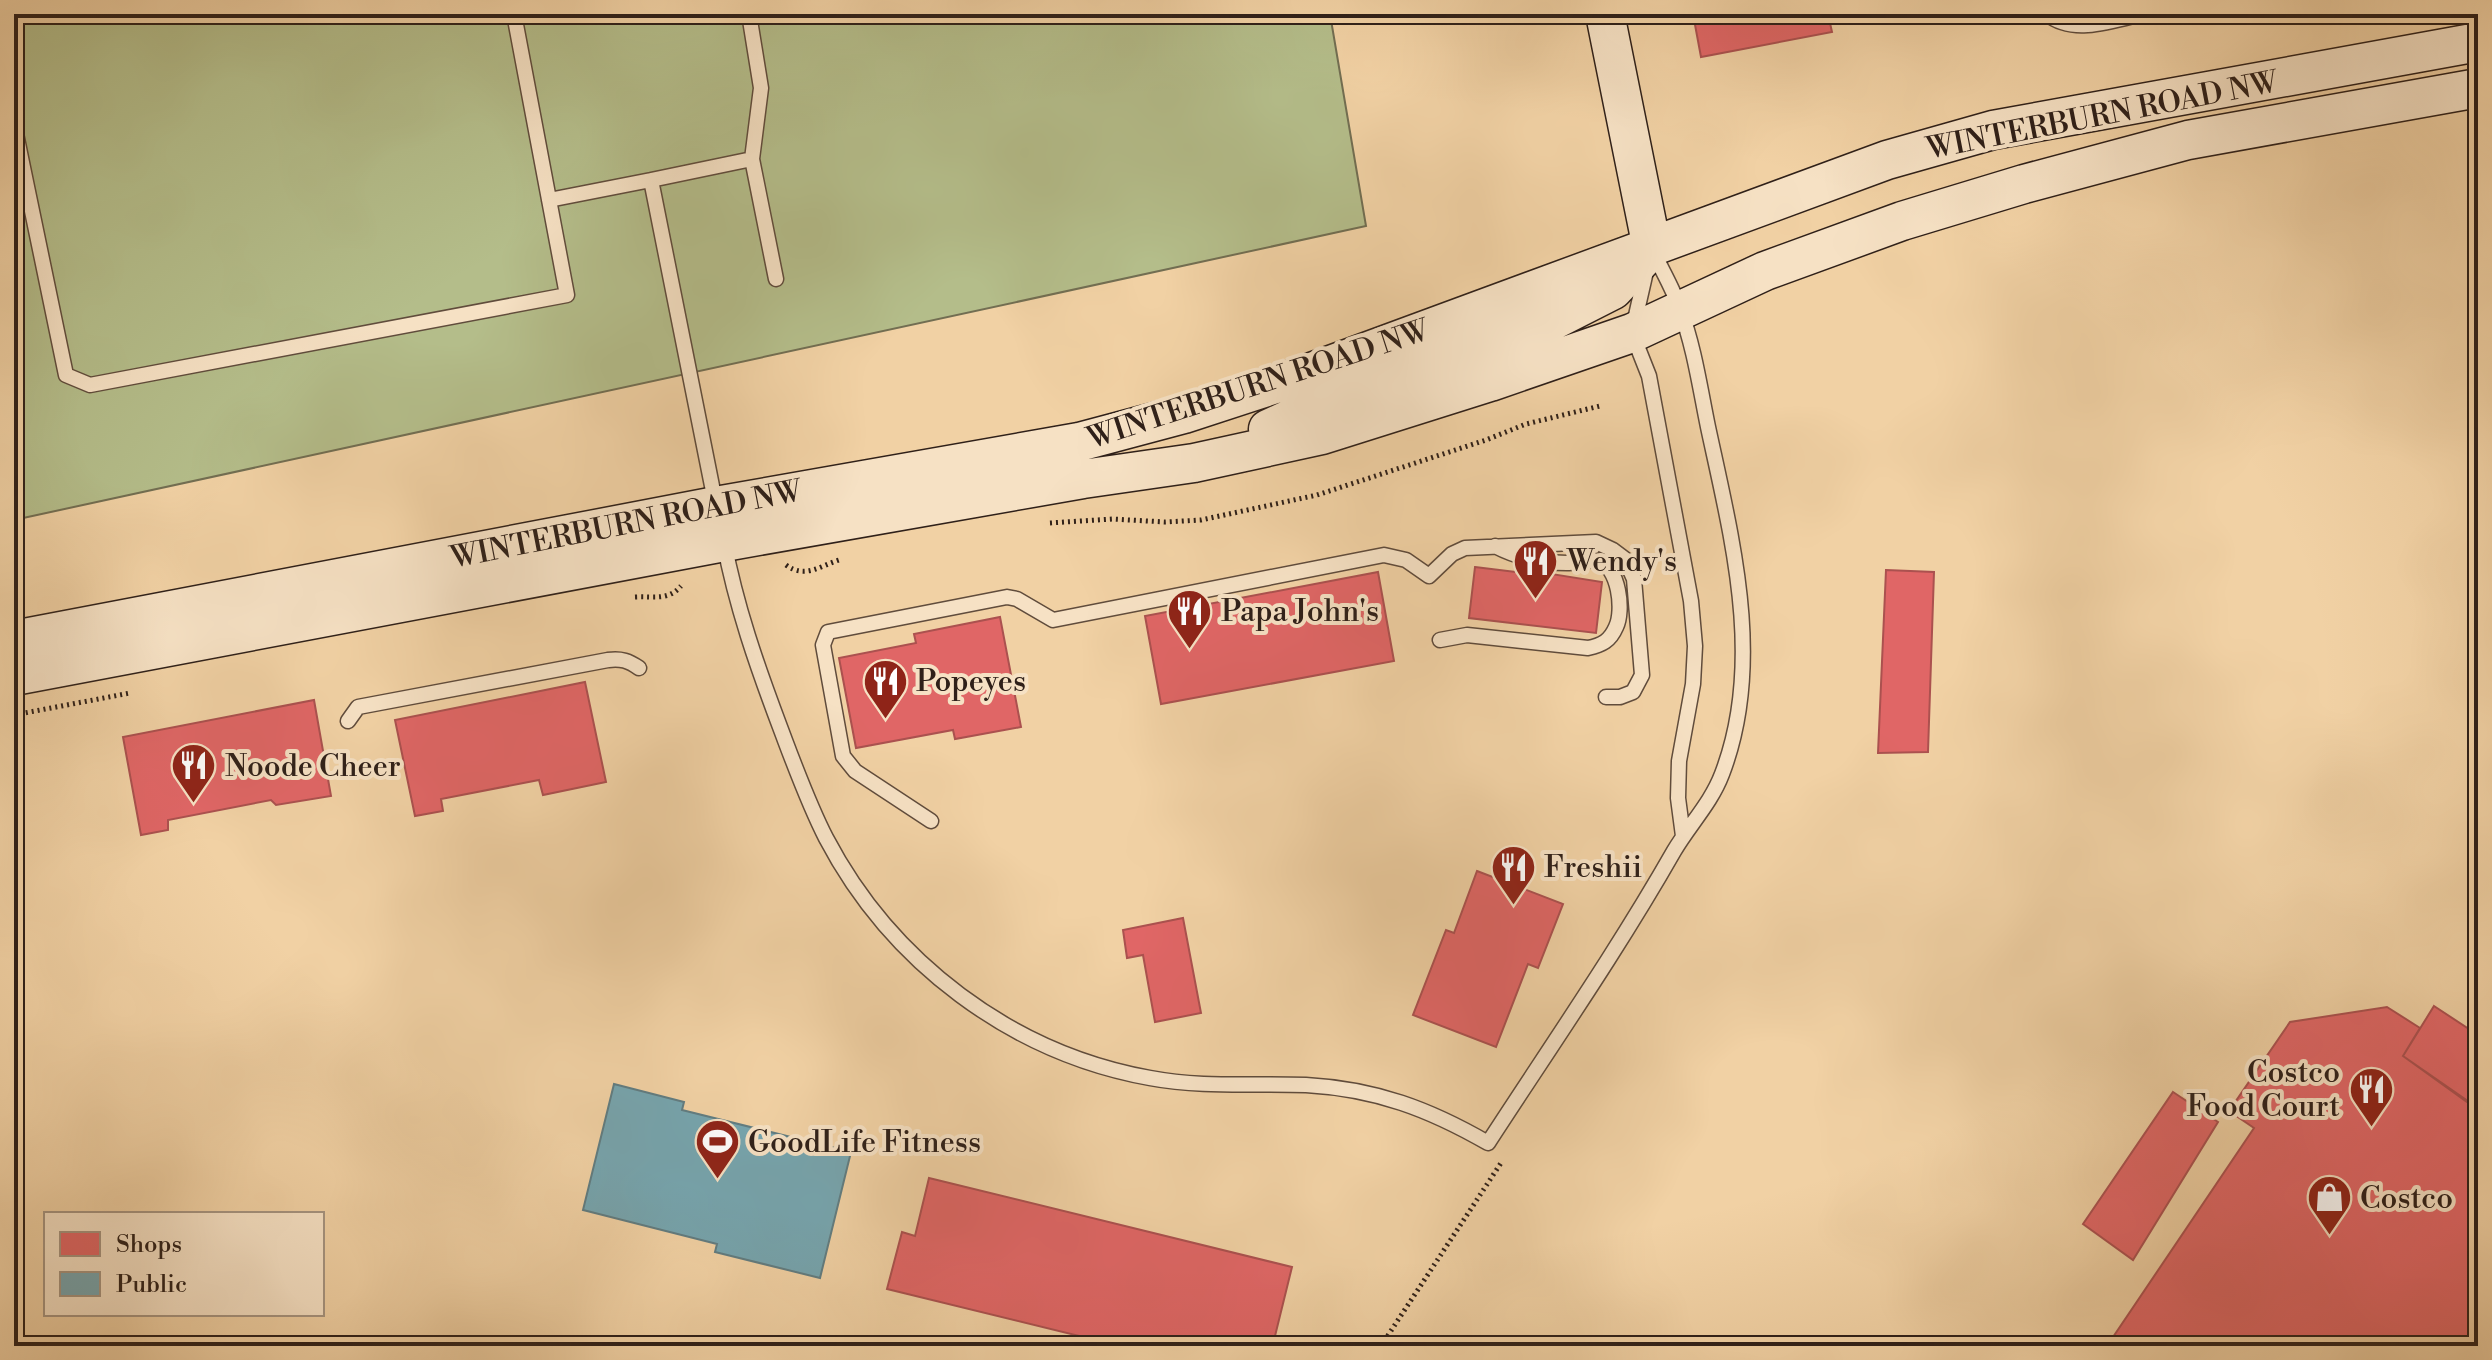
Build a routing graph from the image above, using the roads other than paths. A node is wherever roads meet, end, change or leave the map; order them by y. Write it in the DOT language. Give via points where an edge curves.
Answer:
graph roads {
  1 [pos="514,14"];
  2 [pos="749,14"];
  3 [pos="1605,14"];
  4 [pos="2047,14"];
  5 [pos="2135,15"];
  6 [pos="2478,42"];
  7 [pos="2478,88"];
  8 [pos="14,124"];
  9 [pos="752,159"];
  10 [pos="651,180"];
  11 [pos="549,200"];
  12 [pos="1652,248"];
  13 [pos="776,279"];
  14 [pos="1681,310"];
  15 [pos="1632,333"];
  16 [pos="1194,463"];
  17 [pos="720,524"];
  18 [pos="1494,546"];
  19 [pos="14,640"];
  20 [pos="1440,640"];
  21 [pos="639,668"];
  22 [pos="14,676"];
  23 [pos="1606,697"];
  24 [pos="348,721"];
  25 [pos="931,821"];
  26 [pos="1683,836"];
  1 -- 11 [label="lane"];
  2 -- 9 [label="lane" via="761,88"];
  3 -- 12 [label="main road"];
  4 -- 5 [label="lane" via="2059,24 2076,26"];
  6 -- 12 [label="main road, WINTERBURN ROAD NW" via="1993,130 1887,160"];
  7 -- 14 [label="main road, WINTERBURN ROAD NW" via="2188,140 2024,184 1765,271"];
  8 -- 11 [label="lane" via="66,375 90,385 567,295"];
  9 -- 10 [label="lane"];
  9 -- 13 [label="lane"];
  10 -- 11 [label="lane"];
  10 -- 17 [label="lane"];
  12 -- 14 [label="lane"];
  12 -- 15 [label="lane"];
  12 -- 16 [label="main road" via="1613,290 1550,322 1294,417"];
  12 -- 17 [label="main road, WINTERBURN ROAD NW" via="1184,414"];
  14 -- 15 [label="main road, WINTERBURN ROAD NW"];
  14 -- 26 [label="lane" via="1727,513 1743,640 1741,692 1722,774"];
  15 -- 16 [label="main road, WINTERBURN ROAD NW" via="1322,435"];
  15 -- 26 [label="lane" via="1649,376 1691,601 1693,684 1679,761"];
  16 -- 17 [label="main road, WINTERBURN ROAD NW"];
  17 -- 19 [label="main road, WINTERBURN ROAD NW"];
  17 -- 22 [label="main road, WINTERBURN ROAD NW"];
  17 -- 26 [label="lane" via="751,650 807,797 868,905 927,969 961,996 1017,1032 1089,1062 1149,1078 1205,1085 1304,1085 1367,1093 1437,1114 1488,1143"];
  18 -- 20 [label="lane" via="1519,559 1599,561 1617,585 1614,631 1600,646 1588,648 1467,635"];
  18 -- 23 [label="lane" via="1596,542 1625,559 1634,579 1642,675 1633,692"];
  18 -- 25 [label="lane" via="1465,548 1429,576 1406,560 1384,555 1053,620 1007,597 828,632 823,645 843,756 855,771"];
  21 -- 24 [label="lane" via="608,660 358,707"];
}
